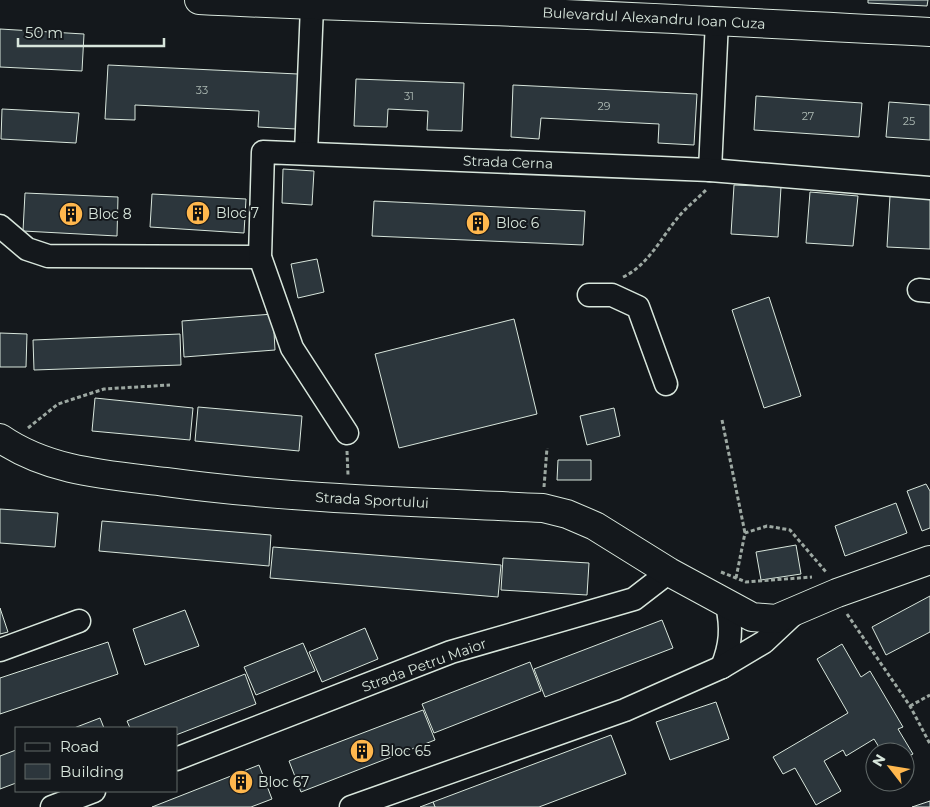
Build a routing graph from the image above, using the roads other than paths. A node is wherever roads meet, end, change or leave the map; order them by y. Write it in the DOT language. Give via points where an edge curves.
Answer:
graph roads {
  1 [pos="199,0"];
  2 [pos="257,2"];
  3 [pos="312,6"];
  4 [pos="717,21"];
  5 [pos="930,32"];
  6 [pos="306,153"];
  7 [pos="709,179"];
  8 [pos="930,188"];
  9 [pos="0,226"];
  10 [pos="260,257"];
  11 [pos="589,294"];
  12 [pos="666,384"];
  13 [pos="347,433"];
  14 [pos="8,440"];
  15 [pos="930,560"];
  16 [pos="669,572"];
  17 [pos="727,605"];
  18 [pos="800,608"];
  19 [pos="79,621"];
  20 [pos="0,650"];
  21 [pos="722,667"];
  22 [pos="178,758"];
  23 [pos="91,792"];
  24 [pos="52,807"];
  25 [pos="351,807"];
  1 -- 2 [label="main road, Bulevardul Alexandru Ioan Cuza"];
  2 -- 3 [label="main road, Bulevardul Alexandru Ioan Cuza"];
  3 -- 4 [label="main road, Bulevardul Alexandru Ioan Cuza"];
  3 -- 6 [label="street"];
  4 -- 5 [label="main road, Bulevardul Alexandru Ioan Cuza"];
  4 -- 7 [label="street"];
  6 -- 7 [label="street, Strada Cerna"];
  6 -- 10 [label="street, Strada Cerna" via="263,152"];
  7 -- 8 [label="street, Strada Cerna"];
  9 -- 10 [label="street" via="27,249 48,256"];
  10 -- 13 [label="street" via="292,348"];
  11 -- 12 [label="street" via="612,295 638,307"];
  14 -- 16 [label="main road, Strada Sportului" via="49,462 85,472 341,500 543,508 595,526"];
  15 -- 18 [label="main road"];
  16 -- 17 [label="main road, Strada Sportului"];
  16 -- 22 [label="street, Strada Petru Maior" via="634,599 452,652"];
  17 -- 18 [label="main road"];
  17 -- 21 [label="street" via="732,628 730,649"];
  18 -- 21 [label="street" via="764,642"];
  19 -- 20 [label="street"];
  21 -- 25 [label="street" via="625,710"];
  23 -- 24 [label="street"];
}
